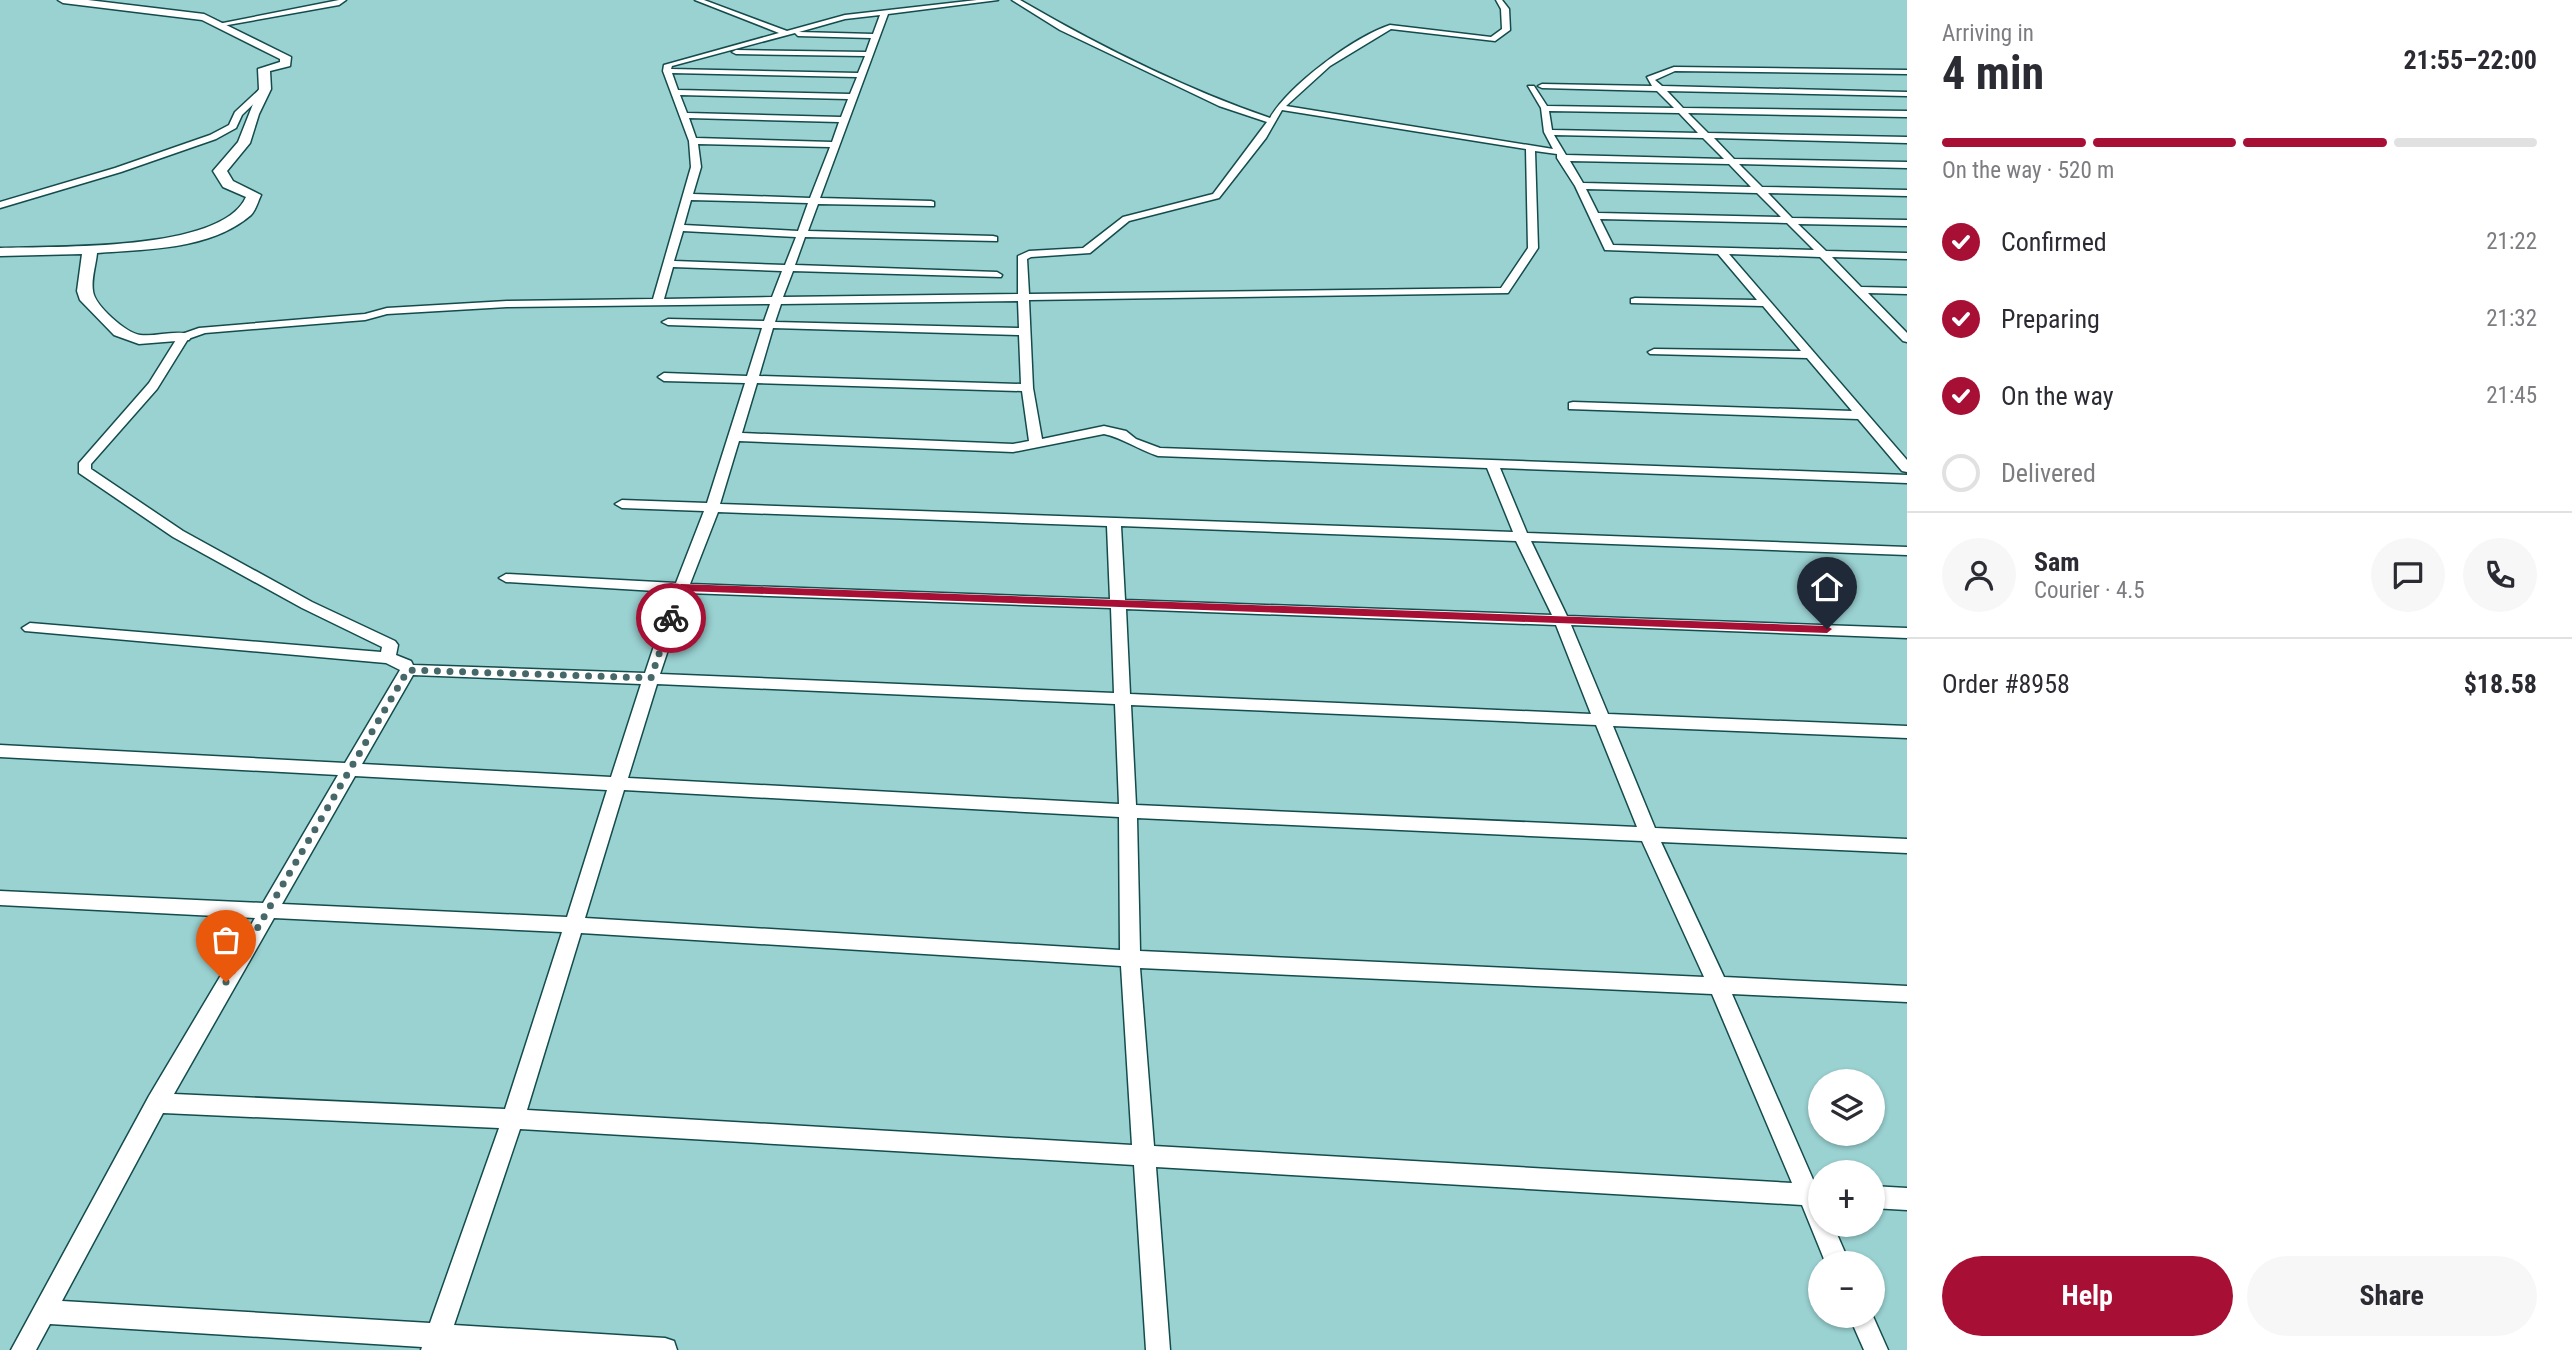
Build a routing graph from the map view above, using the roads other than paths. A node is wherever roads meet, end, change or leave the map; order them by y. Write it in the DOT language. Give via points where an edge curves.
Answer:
graph roads {
  1 [pos="63,0"];
  2 [pos="343,0"];
  3 [pos="698,0"];
  4 [pos="995,0"];
  5 [pos="1015,0"];
  6 [pos="1499,0"];
  7 [pos="885,12"];
  8 [pos="222,24"];
  9 [pos="781,33"];
  10 [pos="876,36"];
  11 [pos="719,51"];
  12 [pos="869,54"];
  13 [pos="667,71"];
  14 [pos="1871,72"];
  15 [pos="1907,72"];
  16 [pos="862,75"];
  17 [pos="1881,79"];
  18 [pos="1542,86"];
  19 [pos="1891,86"];
  20 [pos="1531,88"];
  21 [pos="1657,88"];
  22 [pos="265,89"];
  23 [pos="674,92"];
  24 [pos="1905,95"];
  25 [pos="853,97"];
  26 [pos="1280,107"];
  27 [pos="1545,108"];
  28 [pos="1681,111"];
  29 [pos="1907,114"];
  30 [pos="683,115"];
  31 [pos="845,120"];
  32 [pos="1271,121"];
  33 [pos="1548,132"];
  34 [pos="1707,135"];
  35 [pos="1907,140"];
  36 [pos="693,141"];
  37 [pos="835,145"];
  38 [pos="1530,147"];
  39 [pos="1560,155"];
  40 [pos="1730,161"];
  41 [pos="1907,164"];
  42 [pos="1580,186"];
  43 [pos="1759,189"];
  44 [pos="1907,193"];
  45 [pos="688,197"];
  46 [pos="815,200"];
  47 [pos="931,204"];
  48 [pos="0,205"];
  49 [pos="1593,216"];
  50 [pos="1788,220"];
  51 [pos="1907,223"];
  52 [pos="678,228"];
  53 [pos="802,234"];
  54 [pos="993,239"];
  55 [pos="90,249"];
  56 [pos="1721,251"];
  57 [pos="0,252"];
  58 [pos="1822,253"];
  59 [pos="1907,256"];
  60 [pos="668,264"];
  61 [pos="789,267"];
  62 [pos="997,275"];
  63 [pos="1858,290"];
  64 [pos="1907,292"];
  65 [pos="1025,297"];
  66 [pos="1635,301"];
  67 [pos="776,302"];
  68 [pos="1765,303"];
  69 [pos="657,304"];
  70 [pos="668,322"];
  71 [pos="770,325"];
  72 [pos="1025,332"];
  73 [pos="1905,336"];
  74 [pos="183,337"];
  75 [pos="1654,352"];
  76 [pos="1809,355"];
  77 [pos="664,377"];
  78 [pos="754,379"];
  79 [pos="1027,388"];
  80 [pos="1573,405"];
  81 [pos="1859,415"];
  82 [pos="735,438"];
  83 [pos="1036,442"];
  84 [pos="1492,465"];
  85 [pos="1907,468"];
  86 [pos="1907,479"];
  87 [pos="622,504"];
  88 [pos="712,509"];
  89 [pos="1114,522"];
  90 [pos="1521,536"];
  91 [pos="1907,551"];
  92 [pos="506,578"];
  93 [pos="681,588"];
  94 [pos="1117,603"];
  95 [pos="1561,619"];
  96 [pos="30,628"];
  97 [pos="1907,633"];
  98 [pos="388,658"];
  99 [pos="408,670"];
  100 [pos="651,678"];
  101 [pos="1121,699"];
  102 [pos="1603,721"];
  103 [pos="1907,732"];
  104 [pos="0,751"];
  105 [pos="349,771"];
  106 [pos="619,785"];
  107 [pos="1128,811"];
  108 [pos="1649,836"];
  109 [pos="1907,846"];
  110 [pos="0,898"];
  111 [pos="267,909"];
  112 [pos="574,925"];
  113 [pos="1130,959"];
  114 [pos="1718,985"];
  115 [pos="1907,994"];
  116 [pos="157,1103"];
  117 [pos="513,1119"];
  118 [pos="1143,1157"];
  119 [pos="1808,1182"];
  120 [pos="1808,1195"];
  121 [pos="1885,1198"];
  122 [pos="1907,1199"];
  123 [pos="44,1312"];
  124 [pos="1866,1328"];
  125 [pos="435,1343"];
  126 [pos="23,1350"];
  127 [pos="665,1350"];
  128 [pos="1158,1350"];
  129 [pos="1876,1350"];
  1 -- 8 [label="street" via="204,17"];
  2 -- 8 [label="street"];
  3 -- 9 [label="street"];
  4 -- 7 [label="street"];
  5 -- 32 [label="street" via="1222,104"];
  6 -- 26 [label="street" via="1505,9 1506,30 1492,39 1390,27 1327,64"];
  7 -- 9 [label="street"];
  7 -- 10 [label="street"];
  8 -- 22 [label="street" via="285,57 286,64 264,69"];
  9 -- 10 [label="street"];
  9 -- 11 [label="street"];
  10 -- 12 [label="street"];
  11 -- 12 [label="street"];
  11 -- 13 [label="street" via="673,63"];
  12 -- 16 [label="street"];
  13 -- 16 [label="street"];
  13 -- 23 [label="street"];
  14 -- 15 [label="street"];
  14 -- 17 [label="street"];
  14 -- 21 [label="street" via="1674,69 1650,79"];
  16 -- 25 [label="street"];
  18 -- 21 [label="street"];
  19 -- 24 [label="street"];
  20 -- 27 [label="street"];
  21 -- 24 [label="street"];
  21 -- 28 [label="street"];
  22 -- 48 [label="street" via="238,114 233,126 213,136"];
  22 -- 55 [label="street" via="244,143 220,172 225,184 254,195 247,211 208,233 167,243"];
  23 -- 25 [label="street"];
  23 -- 30 [label="street"];
  25 -- 31 [label="street"];
  26 -- 32 [label="street"];
  26 -- 38 [label="street"];
  27 -- 28 [label="street"];
  27 -- 33 [label="street"];
  28 -- 29 [label="street"];
  28 -- 34 [label="street"];
  30 -- 31 [label="street"];
  30 -- 36 [label="street"];
  31 -- 37 [label="street"];
  32 -- 65 [label="street" via="1216,196 1126,219 1086,251 1022,258"];
  33 -- 34 [label="street"];
  33 -- 39 [label="street"];
  34 -- 35 [label="street"];
  34 -- 40 [label="street"];
  36 -- 37 [label="street"];
  36 -- 45 [label="street" via="696,167"];
  37 -- 46 [label="street"];
  38 -- 39 [label="street"];
  38 -- 65 [label="street" via="1533,248 1504,291"];
  39 -- 40 [label="street"];
  39 -- 42 [label="street"];
  40 -- 41 [label="street"];
  40 -- 43 [label="street"];
  42 -- 43 [label="street"];
  42 -- 49 [label="street"];
  43 -- 44 [label="street"];
  43 -- 50 [label="street"];
  45 -- 46 [label="street"];
  45 -- 52 [label="street"];
  46 -- 47 [label="street"];
  46 -- 53 [label="street"];
  49 -- 50 [label="street"];
  49 -- 56 [label="street" via="1609,248"];
  50 -- 51 [label="street"];
  50 -- 58 [label="street"];
  52 -- 53 [label="street"];
  52 -- 60 [label="street"];
  53 -- 54 [label="street"];
  53 -- 61 [label="street"];
  55 -- 57 [label="street"];
  55 -- 74 [label="street" via="85,291 99,313 127,338"];
  56 -- 58 [label="street"];
  56 -- 68 [label="street"];
  58 -- 59 [label="street"];
  58 -- 63 [label="street"];
  60 -- 61 [label="street"];
  60 -- 69 [label="street"];
  61 -- 62 [label="street"];
  61 -- 67 [label="street"];
  63 -- 64 [label="street"];
  63 -- 73 [label="street"];
  65 -- 67 [label="street"];
  65 -- 72 [label="street"];
  66 -- 68 [label="street"];
  67 -- 69 [label="street"];
  67 -- 71 [label="street"];
  68 -- 76 [label="street"];
  69 -- 74 [label="street" via="507,304 387,311 365,317 203,330"];
  70 -- 71 [label="street"];
  71 -- 72 [label="street"];
  71 -- 78 [label="street"];
  72 -- 79 [label="street"];
  74 -- 98 [label="street" via="179,349 85,463 84,470 178,534 390,645"];
  75 -- 76 [label="street"];
  76 -- 81 [label="street"];
  77 -- 78 [label="street"];
  78 -- 79 [label="street"];
  78 -- 82 [label="street"];
  79 -- 83 [label="street"];
  80 -- 81 [label="street"];
  81 -- 85 [label="street"];
  82 -- 83 [label="street" via="1013,448"];
  82 -- 88 [label="street"];
  83 -- 84 [label="street" via="1104,430 1122,433 1158,452"];
  84 -- 86 [label="street"];
  84 -- 90 [label="street"];
  87 -- 88 [label="street"];
  88 -- 89 [label="street"];
  88 -- 93 [label="street"];
  89 -- 90 [label="street"];
  89 -- 94 [label="street"];
  90 -- 91 [label="street"];
  90 -- 95 [label="street"];
  92 -- 93 [label="street"];
  93 -- 94 [label="street"];
  93 -- 100 [label="street"];
  94 -- 95 [label="street"];
  94 -- 101 [label="street"];
  95 -- 97 [label="street"];
  95 -- 102 [label="street"];
  96 -- 98 [label="street"];
  98 -- 99 [label="street"];
  99 -- 100 [label="street"];
  99 -- 105 [label="street"];
  100 -- 101 [label="street"];
  100 -- 106 [label="street"];
  101 -- 102 [label="street"];
  101 -- 107 [label="street"];
  102 -- 103 [label="street"];
  102 -- 108 [label="street"];
  104 -- 105 [label="street"];
  105 -- 106 [label="street"];
  105 -- 111 [label="street"];
  106 -- 107 [label="street"];
  106 -- 112 [label="street"];
  107 -- 108 [label="street"];
  107 -- 113 [label="street"];
  108 -- 109 [label="street"];
  108 -- 114 [label="street"];
  110 -- 111 [label="street"];
  111 -- 112 [label="street"];
  111 -- 116 [label="street"];
  112 -- 113 [label="street"];
  112 -- 117 [label="street"];
  113 -- 114 [label="street"];
  113 -- 118 [label="street"];
  114 -- 115 [label="street"];
  114 -- 119 [label="street"];
  116 -- 117 [label="street"];
  116 -- 123 [label="street"];
  117 -- 118 [label="street"];
  117 -- 125 [label="street"];
  118 -- 120 [label="street"];
  118 -- 128 [label="street"];
  121 -- 122 [label="street"];
  123 -- 125 [label="street"];
  123 -- 126 [label="street"];
  124 -- 129 [label="street"];
  125 -- 127 [label="street"];
}
